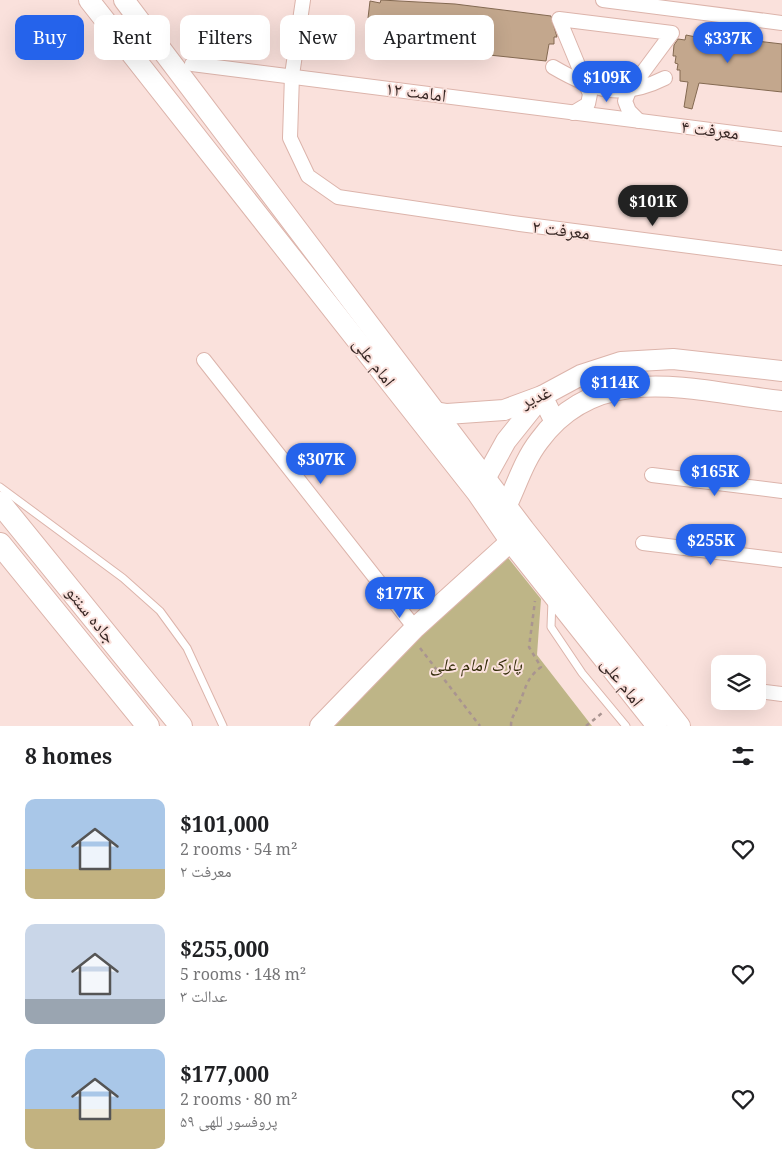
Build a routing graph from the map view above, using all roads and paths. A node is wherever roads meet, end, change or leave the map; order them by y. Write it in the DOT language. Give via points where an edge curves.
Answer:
graph roads {
  1 [pos="89,0"];
  2 [pos="124,0"];
  3 [pos="303,0"];
  4 [pos="603,0"];
  5 [pos="782,24"];
  6 [pos="192,64"];
  7 [pos="553,67"];
  8 [pos="292,75"];
  9 [pos="665,78"];
  10 [pos="588,86"];
  11 [pos="629,92"];
  12 [pos="573,113"];
  13 [pos="639,121"];
  14 [pos="782,139"];
  15 [pos="782,258"];
  16 [pos="204,360"];
  17 [pos="782,371"];
  18 [pos="542,396"];
  19 [pos="782,401"];
  20 [pos="435,412"];
  21 [pos="555,422"];
  22 [pos="652,475"];
  23 [pos="481,486"];
  24 [pos="0,487"];
  25 [pos="782,491"];
  26 [pos="0,503"];
  27 [pos="507,506"];
  28 [pos="498,524"];
  29 [pos="517,535"];
  30 [pos="643,543"];
  31 [pos="0,544"];
  32 [pos="782,560"];
  33 [pos="552,594"];
  34 [pos="530,596"];
  35 [pos="412,631"];
  36 [pos="766,692"];
  37 [pos="782,694"];
  38 [pos="148,726"];
  39 [pos="181,726"];
  40 [pos="223,726"];
  41 [pos="320,726"];
  42 [pos="480,726"];
  43 [pos="511,726"];
  44 [pos="626,726"];
  45 [pos="656,726"];
  46 [pos="680,726"];
  1 -- 23 [label="street, امام علی"];
  2 -- 20 [label="street, امام علی"];
  3 -- 8 [label="street, معرفت ۲"];
  4 -- 5 [label="street"];
  6 -- 8 [label="street, امامت ۱۲"];
  7 -- 10 [label="street"];
  8 -- 12 [label="street, امامت ۱۲"];
  8 -- 15 [label="street, معرفت ۲" via="290,138 308,176 338,196 520,224"];
  9 -- 11 [label="street"];
  10 -- 11 [label="street"];
  10 -- 11 [label="street" via="559,19 672,33"];
  10 -- 12 [label="street" via="588,104"];
  11 -- 13 [label="street" via="625,101"];
  12 -- 13 [label="street, امامت ۱۲"];
  13 -- 14 [label="street, معرفت ۴"];
  16 -- 35 [label="street"];
  17 -- 18 [label="street, غدیر" via="673,359 621,362 582,375"];
  18 -- 20 [label="street, غدیر" via="504,410"];
  18 -- 21 [label="street"];
  18 -- 23 [label="street" via="506,442"];
  19 -- 21 [label="street, غدیر" via="685,387 622,387 567,410"];
  20 -- 23 [label="street, امام علی"];
  21 -- 27 [label="street, غدیر" via="527,461"];
  22 -- 25 [label="street"];
  23 -- 27 [label="street, امام علی"];
  23 -- 28 [label="street, امام علی"];
  24 -- 40 [label="lane" via="123,578 160,611 187,648"];
  26 -- 39 [label="main road, جاده سنتو"];
  27 -- 28 [label="street, غدیر"];
  27 -- 29 [label="street, امام علی"];
  28 -- 29 [label="street, امام علی"];
  29 -- 33 [label="street, امام علی"];
  29 -- 35 [label="street"];
  29 -- 46 [label="street, امام علی"];
  30 -- 32 [label="street"];
  31 -- 38 [label="main road, جاده سنتو"];
  33 -- 44 [label="lane" via="550,627 582,673"];
  33 -- 45 [label="street, امام علی"];
  34 -- 43 [label="path" via="536,602 529,647 541,667 533,673 522,692 518,708 511,717"];
  35 -- 41 [label="street"];
  35 -- 42 [label="path"];
  36 -- 37 [label="street"];
}
